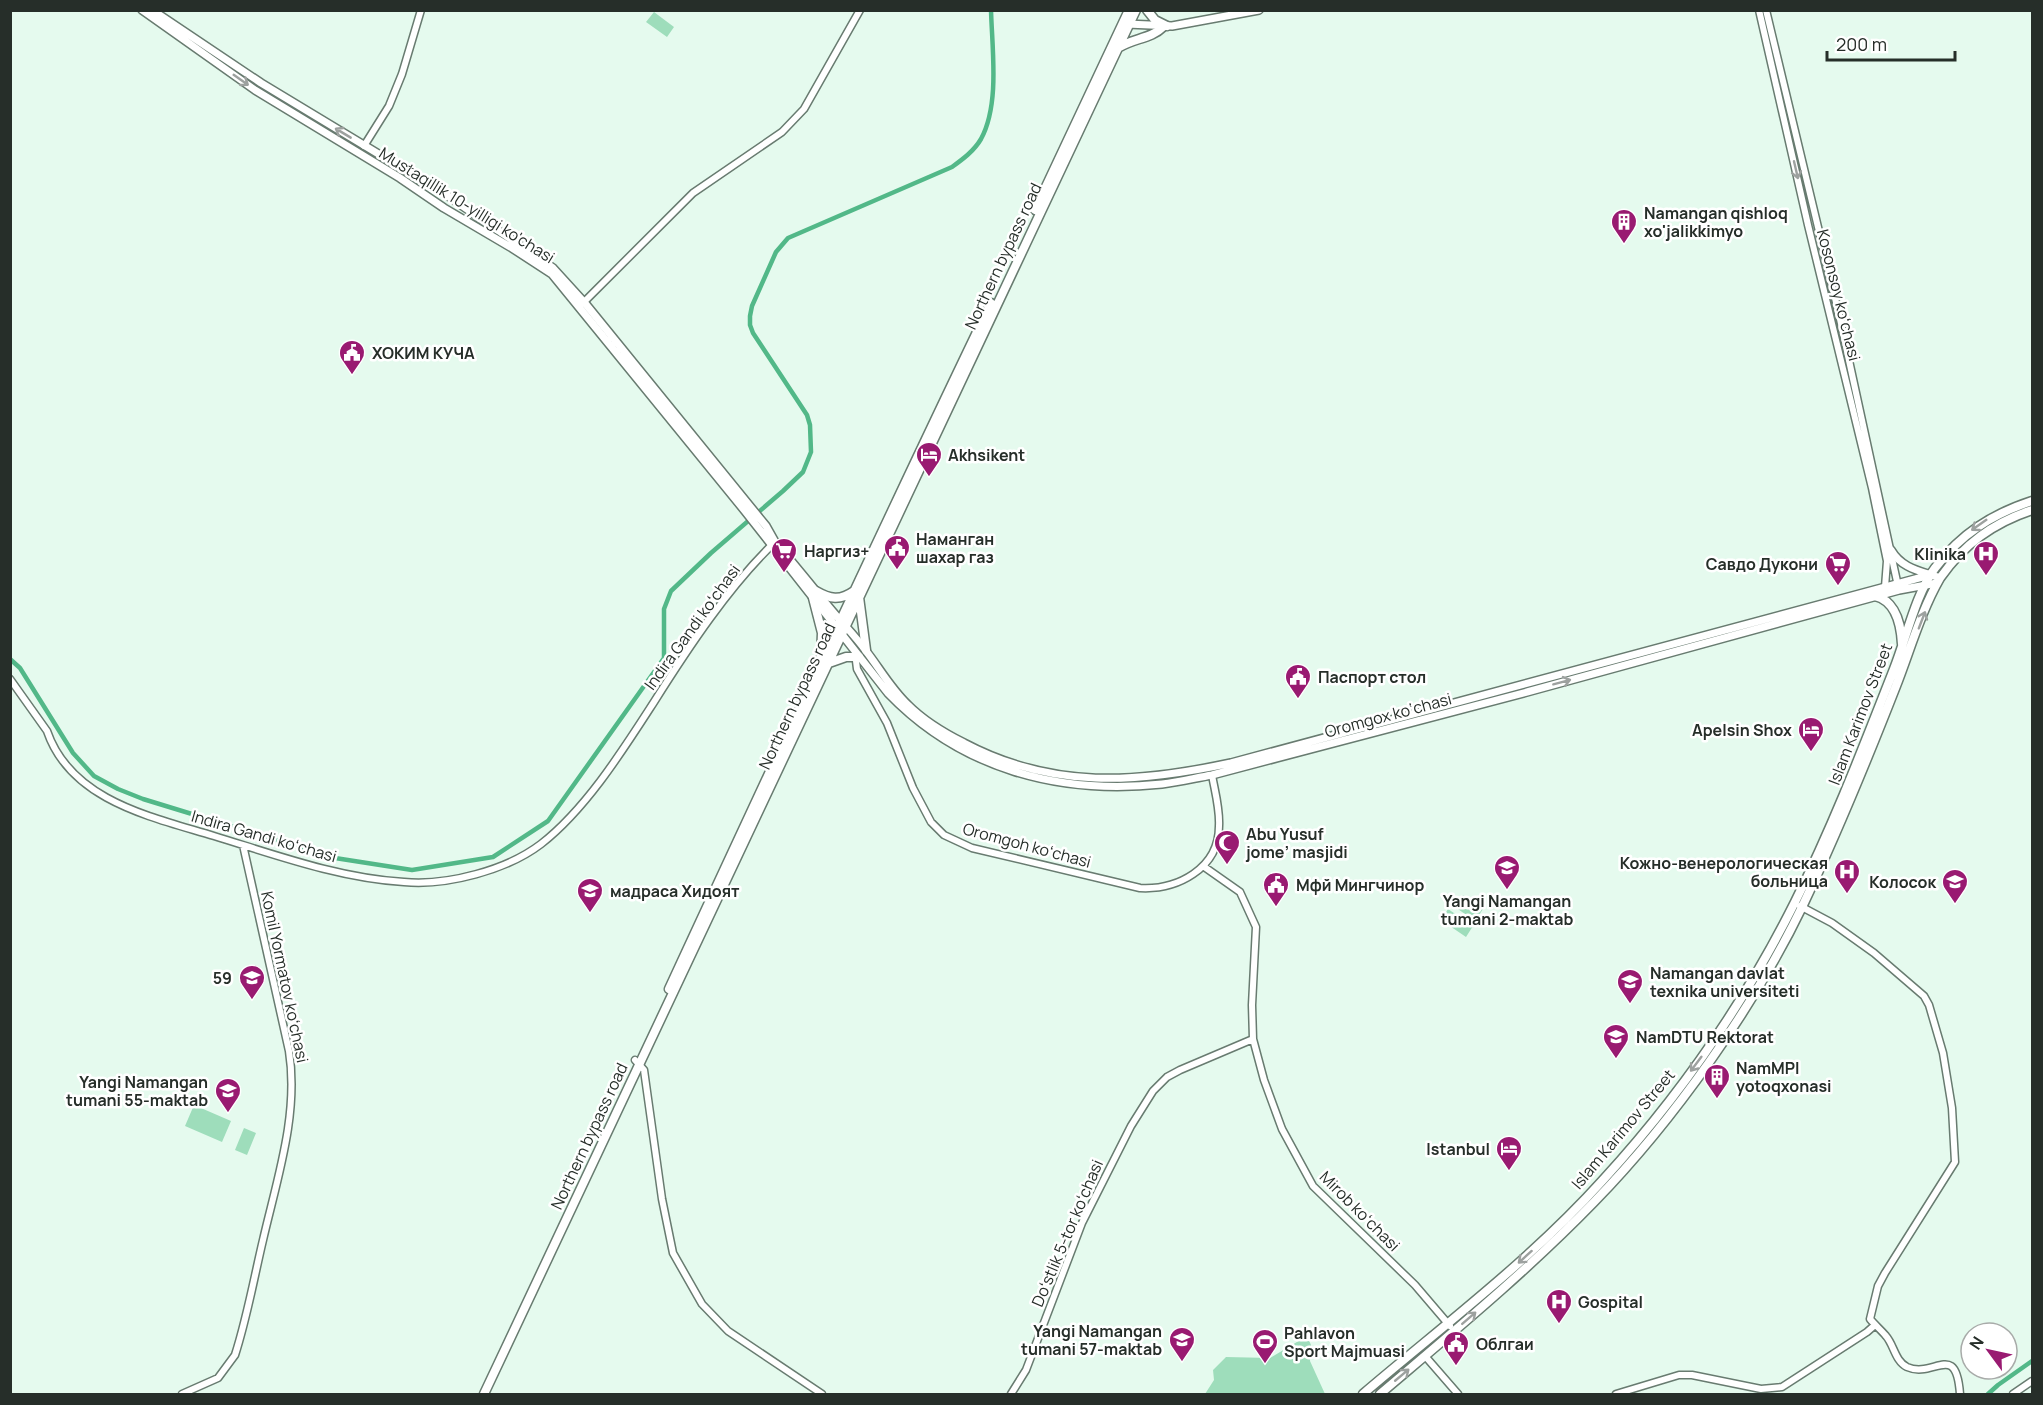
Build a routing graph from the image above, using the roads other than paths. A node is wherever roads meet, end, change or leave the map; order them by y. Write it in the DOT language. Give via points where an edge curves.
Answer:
graph roads {
  1 [pos="142,10"];
  2 [pos="152,10"];
  3 [pos="422,10"];
  4 [pos="860,10"];
  5 [pos="1129,10"];
  6 [pos="1136,10"];
  7 [pos="1147,10"];
  8 [pos="1259,10"];
  9 [pos="1759,10"];
  10 [pos="1766,10"];
  11 [pos="1125,24"];
  12 [pos="1165,26"];
  13 [pos="1118,49"];
  14 [pos="364,146"];
  15 [pos="1060,164"];
  16 [pos="582,304"];
  17 [pos="2032,501"];
  18 [pos="2032,510"];
  19 [pos="774,543"];
  20 [pos="1891,550"];
  21 [pos="1928,580"];
  22 [pos="1938,581"];
  23 [pos="1898,586"];
  24 [pos="1885,587"];
  25 [pos="857,593"];
  26 [pos="814,594"];
  27 [pos="1875,597"];
  28 [pos="841,625"];
  29 [pos="842,636"];
  30 [pos="1903,647"];
  31 [pos="866,650"];
  32 [pos="858,657"];
  33 [pos="825,662"];
  34 [pos="880,677"];
  35 [pos="10,679"];
  36 [pos="1539,684"];
  37 [pos="1212,775"];
  38 [pos="243,845"];
  39 [pos="1203,866"];
  40 [pos="1798,905"];
  41 [pos="1253,1039"];
  42 [pos="637,1062"];
  43 [pos="1875,1325"];
  44 [pos="1451,1328"];
  45 [pos="1425,1356"];
  46 [pos="497,1361"];
  47 [pos="2032,1381"];
  48 [pos="182,1395"];
  49 [pos="479,1395"];
  50 [pos="484,1395"];
  51 [pos="822,1395"];
  52 [pos="1011,1395"];
  53 [pos="1363,1395"];
  54 [pos="1380,1395"];
  55 [pos="1458,1395"];
  56 [pos="1616,1395"];
  57 [pos="1960,1395"];
  58 [pos="2013,1395"];
  1 -- 16 [label="main road, Mustaqillik 10-yilligi ko'chasi, one-way" via="255,90 542,267"];
  14 -- 2 [label="main road, Mustaqillik 10-yilligi ko'chasi, one-way"];
  3 -- 14 [label="street" via="389,106"];
  4 -- 16 [label="street" via="804,109 782,132 693,193"];
  5 -- 11 [label="main road, Northern bypass road"];
  6 -- 11 [label="main road, Northern bypass road"];
  7 -- 12 [label="main road"];
  8 -- 12 [label="main road"];
  9 -- 24 [label="street, Kosonsoy koʻchasi, one-way" via="1869,477 1887,561"];
  10 -- 20 [label="street, Kosonsoy koʻchasi"];
  11 -- 12 [label="main road"];
  11 -- 13 [label="main road, Northern bypass road"];
  11 -- 15 [label="main road, Northern bypass road"];
  12 -- 13 [label="main road" via="1154,35 1130,41"];
  13 -- 15 [label="main road, Northern bypass road"];
  14 -- 16 [label="main road, Mustaqillik 10-yilligi ko'chasi" via="448,196 553,268"];
  15 -- 25 [label="main road, Northern bypass road"];
  16 -- 19 [label="main road, Mustaqillik 10-yilligi ko'chasi" via="620,358"];
  17 -- 21 [label="main road, Islam Karimov Street, one-way" via="1974,528"];
  18 -- 22 [label="main road, Islam Karimov Street" via="1993,526 1975,539"];
  19 -- 26 [label="main road, Mustaqillik 10-yilligi ko'chasi"];
  19 -- 38 [label="street, Indira Gandi koʻchasi" via="723,603 624,748 568,819 539,845 509,864 476,875 404,882 324,870"];
  20 -- 21 [label="main road" via="1901,564"];
  20 -- 23 [label="street, Kosonsoy koʻchasi"];
  21 -- 22 [label="main road"];
  21 -- 23 [label="main road, Oromgox ko‘chasi"];
  21 -- 30 [label="main road, Islam Karimov Street"];
  40 -- 22 [label="main road, Islam Karimov Street, one-way" via="1848,806"];
  23 -- 24 [label="main road, Oromgox ko‘chasi"];
  23 -- 27 [label="main road, Oromgox ko‘chasi"];
  24 -- 36 [label="main road, Oromgox ko‘chasi"];
  25 -- 26 [label="main road" via="839,599"];
  25 -- 28 [label="main road, Northern bypass road"];
  25 -- 31 [label="main road"];
  26 -- 28 [label="main road, Mustaqillik 10-yilligi ko'chasi"];
  26 -- 33 [label="main road"];
  27 -- 30 [label="main road" via="1886,600 1894,611"];
  36 -- 27 [label="main road, Oromgox ko‘chasi, one-way"];
  28 -- 29 [label="main road, Northern bypass road"];
  28 -- 31 [label="main road, Mustaqillik 10-yilligi ko'chasi"];
  28 -- 33 [label="main road, Northern bypass road"];
  29 -- 32 [label="main road"];
  29 -- 33 [label="main road, Northern bypass road"];
  30 -- 40 [label="main road, Islam Karimov Street"];
  31 -- 34 [label="main road, Mustaqillik 10-yilligi ko'chasi"];
  32 -- 33 [label="main road"];
  32 -- 34 [label="main road"];
  32 -- 39 [label="street, Oromgoh koʻchasi" via="857,669 887,723 923,809 944,835 972,848 1140,888 1168,886 1193,876"];
  33 -- 42 [label="main road, Northern bypass road"];
  34 -- 36 [label="main road, Oromgox ko‘chasi" via="921,717 953,738 991,756 1039,771 1092,779 1175,774 1254,758"];
  34 -- 37 [label="main road, Oromgox ko‘chasi" via="901,707 929,730 968,754 1020,774 1070,784 1107,786 1164,784"];
  35 -- 38 [label="street, Indira Gandi koʻchasi" via="63,761 91,789 129,808"];
  36 -- 37 [label="main road, Oromgox ko‘chasi"];
  37 -- 39 [label="street, Oromgoh koʻchasi" via="1220,829"];
  38 -- 48 [label="street, Komil Yormatov koʻchasi" via="292,1074 291,1110 235,1355 218,1378"];
  39 -- 41 [label="street, Mirob koʻchasi" via="1239,892 1256,927"];
  40 -- 43 [label="street" via="1874,953 1924,996 1943,1053 1955,1162 1878,1286 1870,1319"];
  40 -- 44 [label="main road, Islam Karimov Street, one-way" via="1704,1054 1604,1180"];
  44 -- 40 [label="main road, Islam Karimov Street, one-way" via="1550,1246 1636,1155 1708,1063 1763,978"];
  41 -- 44 [label="street, Mirob koʻchasi" via="1282,1129 1313,1186 1405,1275"];
  41 -- 52 [label="street, Doʻstlik 5-tor koʻchasi" via="1180,1070 1153,1091 1082,1223 1026,1370"];
  42 -- 46 [label="main road, Northern bypass road"];
  42 -- 51 [label="street" via="644,1070 673,1253 702,1304 728,1331"];
  43 -- 56 [label="street" via="1782,1387 1761,1389 1679,1375"];
  43 -- 57 [label="street" via="1905,1366 1952,1367 1958,1376"];
  44 -- 45 [label="main road, Islam Karimov Street"];
  44 -- 53 [label="main road, Islam Karimov Street"];
  54 -- 45 [label="main road, Islam Karimov Street, one-way"];
  45 -- 55 [label="street"];
  46 -- 49 [label="main road, Northern bypass road"];
  46 -- 50 [label="main road, Northern bypass road"];
  47 -- 58 [label="street"];
}
